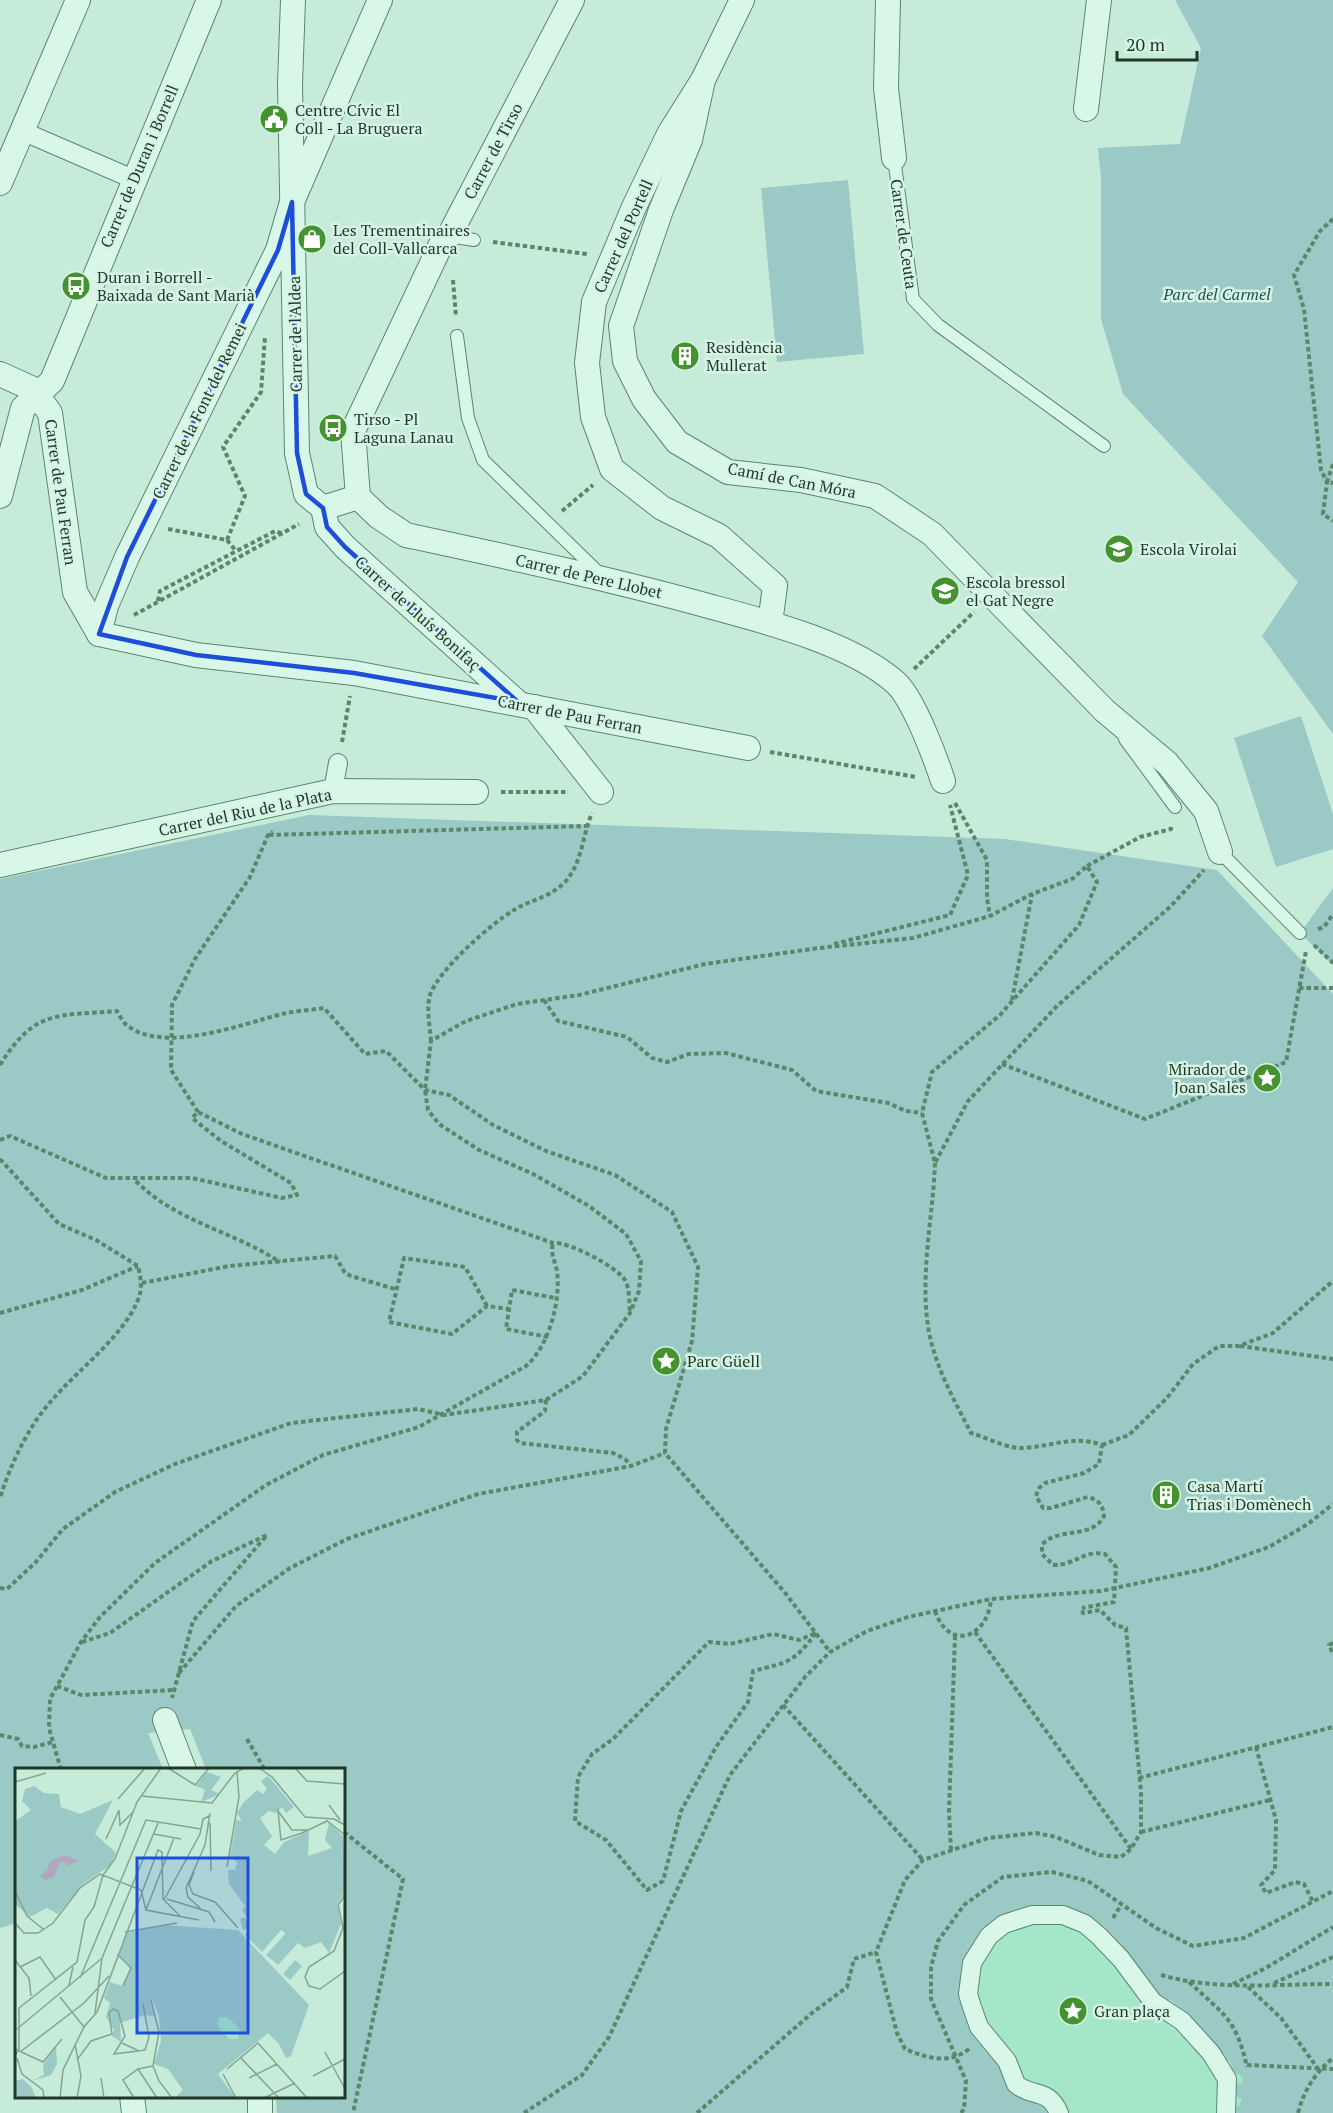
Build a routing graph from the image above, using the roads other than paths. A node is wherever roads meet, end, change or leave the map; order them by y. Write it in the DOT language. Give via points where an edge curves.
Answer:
graph roads {
  1 [pos="78,0"];
  2 [pos="209,0"];
  3 [pos="293,0"];
  4 [pos="380,0"];
  5 [pos="572,0"];
  6 [pos="742,0"];
  7 [pos="888,0"];
  8 [pos="1099,0"];
  9 [pos="703,80"];
  10 [pos="1086,109"];
  11 [pos="22,131"];
  12 [pos="894,158"];
  13 [pos="133,179"];
  14 [pos="0,183"];
  15 [pos="291,202"];
  16 [pos="449,236"];
  17 [pos="474,240"];
  18 [pos="457,336"];
  19 [pos="0,374"];
  20 [pos="38,394"];
  21 [pos="1104,446"];
  22 [pos="0,496"];
  23 [pos="358,497"];
  24 [pos="322,508"];
  25 [pos="603,577"];
  26 [pos="770,623"];
  27 [pos="99,634"];
  28 [pos="526,704"];
  29 [pos="1105,711"];
  30 [pos="748,748"];
  31 [pos="338,763"];
  32 [pos="943,781"];
  33 [pos="333,791"];
  34 [pos="476,792"];
  35 [pos="601,792"];
  36 [pos="1175,807"];
  37 [pos="1220,852"];
  38 [pos="0,865"];
  39 [pos="1300,933"];
  40 [pos="165,1720"];
  41 [pos="183,1768"];
  42 [pos="132,2098"];
  43 [pos="260,2098"];
  44 [pos="134,2113"];
  45 [pos="261,2113"];
  46 [pos="1059,2113"];
  47 [pos="1226,2113"];
  1 -- 11 [label="street"];
  2 -- 13 [label="street, Carrer de Duran i Borrell"];
  3 -- 15 [label="street, Carrer de l'Aldea"];
  4 -- 15 [label="street, Carrer de la Font del Remei"];
  5 -- 16 [label="street, Carrer de Tirso"];
  6 -- 9 [label="street, Carrer del Portell"];
  7 -- 12 [label="street, Carrer de Ceuta" via="886,88"];
  8 -- 10 [label="street"];
  9 -- 26 [label="street, Carrer del Portell" via="669,134 606,255 594,302 587,363 593,417 612,470 662,508 719,536 775,586"];
  9 -- 29 [label="street, Camí de Can Móra" via="690,140 621,326 625,361 644,399 677,441 728,472 801,480 874,496 932,534"];
  11 -- 13 [label="street"];
  11 -- 14 [label="street"];
  12 -- 21 [label="lane, Carrer de Ceuta" via="913,299 938,325"];
  13 -- 20 [label="street, Carrer de Duran i Borrell" via="52,381"];
  15 -- 24 [label="street, Carrer de l'Aldea" via="297,453 306,494"];
  15 -- 27 [label="street, Carrer de la Font del Remei" via="278,250 127,557"];
  16 -- 17 [label="lane"];
  16 -- 23 [label="street, Carrer de Tirso" via="443,240 352,431"];
  18 -- 25 [label="lane" via="468,418 483,460"];
  19 -- 20 [label="street"];
  20 -- 22 [label="street, Carrer de Duran i Borrell" via="23,408"];
  20 -- 27 [label="street, Carrer de Pau Ferran" via="50,413 75,592"];
  23 -- 24 [label="street"];
  23 -- 25 [label="street, Carrer de Pere Llobet" via="406,535"];
  24 -- 28 [label="street, Carrer de Lluís Bonifaç" via="327,527 345,547"];
  25 -- 26 [label="street, Carrer de Pere Llobet"];
  26 -- 32 [label="street" via="860,657 898,684 928,739"];
  27 -- 28 [label="street, Carrer de Pau Ferran" via="196,655 354,673"];
  28 -- 30 [label="street, Carrer de Pau Ferran"];
  28 -- 35 [label="street, Carrer de Lluís Bonifaç"];
  29 -- 36 [label="lane"];
  29 -- 37 [label="street, Camí de Can Móra" via="1167,763 1200,803"];
  31 -- 33 [label="street"];
  33 -- 34 [label="street, Carrer del Riu de la Plata"];
  33 -- 38 [label="street, Carrer del Riu de la Plata"];
  37 -- 39 [label="lane"];
  40 -- 41 [label="street"];
  42 -- 44 [label="street"];
  43 -- 45 [label="street"];
  46 -- 47 [label="street" via="1052,2100 1016,2084 1007,2061 979,2027 968,1994 972,1963 979,1947 1004,1924 1032,1915 1063,1915 1085,1924 1099,1936 1153,2002 1182,2021 1222,2068 1227,2079"];
}
